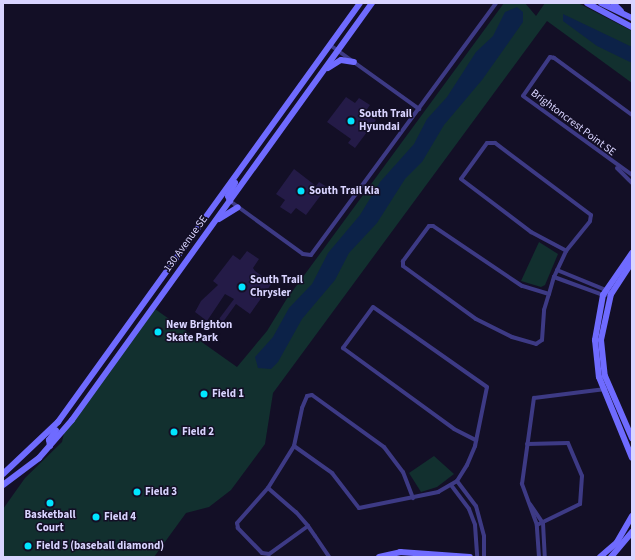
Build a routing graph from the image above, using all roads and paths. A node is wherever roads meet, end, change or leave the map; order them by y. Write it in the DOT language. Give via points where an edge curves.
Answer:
graph roads {
  1 [pos="360,3"];
  2 [pos="372,3"];
  3 [pos="496,3"];
  4 [pos="587,3"];
  5 [pos="601,3"];
  6 [pos="613,3"];
  7 [pos="629,16"];
  8 [pos="632,27"];
  9 [pos="330,45"];
  10 [pos="337,50"];
  11 [pos="354,62"];
  12 [pos="318,77"];
  13 [pos="418,109"];
  14 [pos="632,115"];
  15 [pos="268,131"];
  16 [pos="617,168"];
  17 [pos="632,175"];
  18 [pos="632,183"];
  19 [pos="230,201"];
  20 [pos="238,207"];
  21 [pos="209,213"];
  22 [pos="212,225"];
  23 [pos="566,251"];
  24 [pos="632,253"];
  25 [pos="632,262"];
  26 [pos="557,270"];
  27 [pos="554,277"];
  28 [pos="606,289"];
  29 [pos="549,294"];
  30 [pos="610,294"];
  31 [pos="603,295"];
  32 [pos="86,382"];
  33 [pos="606,388"];
  34 [pos="630,426"];
  35 [pos="621,430"];
  36 [pos="632,438"];
  37 [pos="476,440"];
  38 [pos="527,444"];
  39 [pos="50,446"];
  40 [pos="294,446"];
  41 [pos="30,451"];
  42 [pos="632,458"];
  43 [pos="3,474"];
  44 [pos="457,480"];
  45 [pos="3,485"];
  46 [pos="451,485"];
  47 [pos="268,488"];
  48 [pos="413,498"];
  49 [pos="530,504"];
  50 [pos="632,516"];
  51 [pos="543,523"];
  52 [pos="537,525"];
  53 [pos="308,526"];
  54 [pos="632,532"];
  55 [pos="328,557"];
  56 [pos="379,557"];
  57 [pos="470,557"];
  58 [pos="477,557"];
  59 [pos="484,557"];
  60 [pos="539,557"];
  61 [pos="546,557"];
  62 [pos="600,557"];
  63 [pos="611,557"];
  1 -- 9 [label="main road, 130 Avenue SE"];
  2 -- 10 [label="main road, 130 Avenue SE"];
  3 -- 13 [label="street"];
  4 -- 8 [label="main road"];
  5 -- 7 [label="main road"];
  6 -- 7 [label="main road"];
  9 -- 10 [label="street"];
  9 -- 15 [label="main road, 130 Avenue SE"];
  10 -- 11 [label="street"];
  10 -- 12 [label="main road, 130 Avenue SE"];
  11 -- 12 [label="main road" via="336,61"];
  11 -- 13 [label="street"];
  12 -- 19 [label="main road, 130 Avenue SE"];
  13 -- 20 [label="street" via="311,255 303,254"];
  14 -- 16 [label="street, Brightoncrest Point SE" via="550,57 523,96"];
  15 -- 19 [label="main road" via="231,190"];
  15 -- 21 [label="main road, 130 Avenue SE"];
  16 -- 17 [label="street, Brightoncrest Point SE"];
  16 -- 18 [label="street, Brightoncrest Point SE"];
  19 -- 20 [label="street"];
  19 -- 21 [label="main road"];
  19 -- 22 [label="main road, 130 Avenue SE"];
  20 -- 22 [label="main road"];
  21 -- 32 [label="main road, 130 Avenue SE"];
  22 -- 39 [label="main road, 130 Avenue SE"];
  23 -- 23 [label="street" via="590,221 591,215 495,143 487,143 462,179 464,183 531,232"];
  23 -- 26 [label="street"];
  24 -- 28 [label="main road"];
  25 -- 30 [label="main road"];
  26 -- 27 [label="street"];
  26 -- 28 [label="street"];
  27 -- 29 [label="street"];
  27 -- 31 [label="street"];
  28 -- 30 [label="street"];
  28 -- 31 [label="main road"];
  29 -- 29 [label="street" via="542,340 536,344 476,319 403,266 403,261 429,226 433,226 522,286"];
  30 -- 31 [label="street"];
  30 -- 33 [label="main road" via="601,340"];
  31 -- 33 [label="main road" via="595,340"];
  32 -- 39 [label="main road" via="76,403 51,435"];
  32 -- 41 [label="main road, 130 Avenue SE"];
  33 -- 34 [label="main road"];
  33 -- 35 [label="main road"];
  33 -- 38 [label="street" via="579,394 537,395"];
  34 -- 35 [label="street"];
  34 -- 36 [label="main road"];
  35 -- 42 [label="main road"];
  37 -- 37 [label="street" via="487,387 484,381 452,365 373,307 368,309 343,348 454,429"];
  37 -- 44 [label="street"];
  38 -- 49 [label="street" via="522,484"];
  38 -- 51 [label="street" via="568,443 582,476 580,504"];
  39 -- 41 [label="main road"];
  39 -- 45 [label="main road, 130 Avenue SE"];
  40 -- 47 [label="street"];
  40 -- 48 [label="street" via="332,473 359,508"];
  40 -- 48 [label="street" via="302,408 307,396 312,395 384,447 403,472"];
  41 -- 43 [label="main road, 130 Avenue SE"];
  44 -- 46 [label="street"];
  44 -- 59 [label="street" via="476,506 484,536"];
  46 -- 48 [label="street"];
  46 -- 58 [label="street" via="465,503 475,526"];
  47 -- 53 [label="street"];
  47 -- 53 [label="street" via="237,523 238,528 262,552 269,554"];
  49 -- 51 [label="street"];
  49 -- 52 [label="street"];
  50 -- 62 [label="main road" via="617,542"];
  51 -- 52 [label="street"];
  51 -- 61 [label="street"];
  52 -- 60 [label="street"];
  53 -- 55 [label="street"];
  54 -- 63 [label="main road"];
  56 -- 57 [label="main road" via="400,552"];
}
